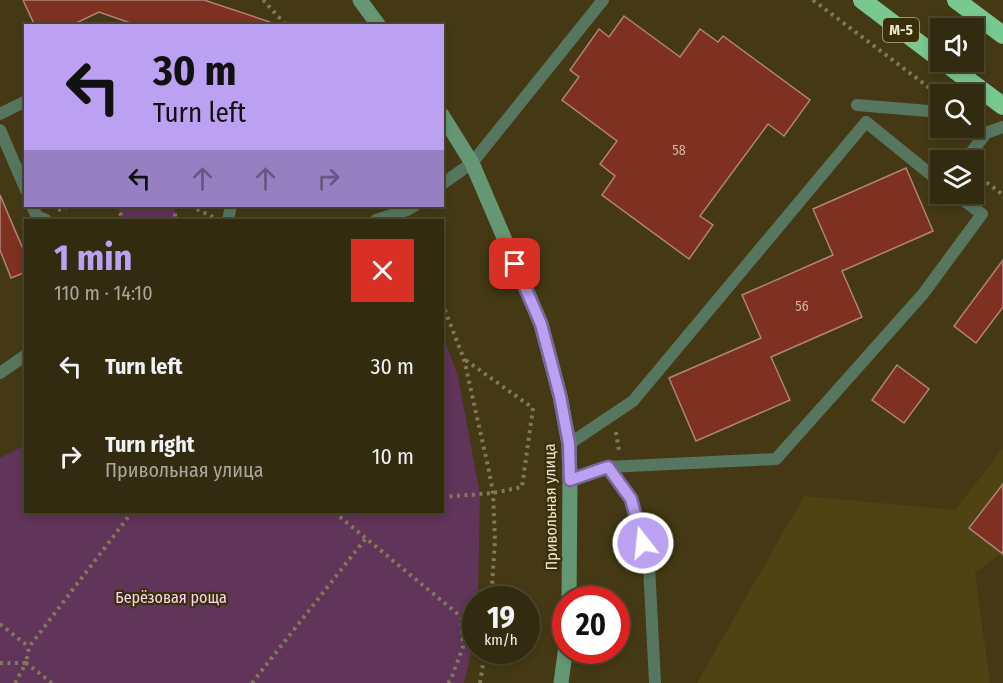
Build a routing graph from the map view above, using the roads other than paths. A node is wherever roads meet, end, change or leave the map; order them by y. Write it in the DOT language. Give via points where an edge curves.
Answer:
graph roads {
  1 [pos="360,0"];
  2 [pos="603,0"];
  3 [pos="862,0"];
  4 [pos="956,0"];
  5 [pos="378,24"];
  6 [pos="1003,35"];
  7 [pos="930,51"];
  8 [pos="954,72"];
  9 [pos="966,84"];
  10 [pos="984,98"];
  11 [pos="24,102"];
  12 [pos="857,105"];
  13 [pos="1003,106"];
  14 [pos="930,111"];
  15 [pos="0,114"];
  16 [pos="444,118"];
  17 [pos="1003,127"];
  18 [pos="0,130"];
  19 [pos="973,150"];
  20 [pos="472,163"];
  21 [pos="930,174"];
  22 [pos="444,183"];
  23 [pos="24,185"];
  24 [pos="968,204"];
  25 [pos="976,204"];
  26 [pos="32,207"];
  27 [pos="412,207"];
  28 [pos="979,212"];
  29 [pos="44,219"];
  30 [pos="379,219"];
  31 [pos="24,356"];
  32 [pos="0,373"];
  33 [pos="569,444"];
  34 [pos="608,467"];
  35 [pos="570,480"];
  36 [pos="569,586"];
  37 [pos="564,664"];
  38 [pos="561,683"];
  39 [pos="655,683"];
  1 -- 5 [label="main road"];
  2 -- 20 [label="lane"];
  3 -- 7 [label="highway, М-5"];
  4 -- 6 [label="highway"];
  8 -- 9 [label="highway, М-5"];
  10 -- 13 [label="highway, М-5"];
  11 -- 15 [label="lane"];
  12 -- 14 [label="lane"];
  16 -- 20 [label="main road, Привольная улица"];
  17 -- 19 [label="lane" via="986,133"];
  18 -- 23 [label="lane"];
  20 -- 22 [label="lane"];
  20 -- 33 [label="main road, Привольная улица" via="541,324"];
  21 -- 33 [label="lane" via="866,122 633,400"];
  24 -- 28 [label="lane"];
  25 -- 28 [label="lane"];
  26 -- 29 [label="lane"];
  27 -- 30 [label="lane"];
  28 -- 34 [label="lane" via="982,214 923,294 776,459"];
  31 -- 32 [label="lane"];
  33 -- 35 [label="main road, Привольная улица"];
  34 -- 35 [label="lane"];
  34 -- 39 [label="lane" via="631,499 649,565"];
  35 -- 36 [label="main road, Привольная улица"];
  37 -- 38 [label="main road"];
}
